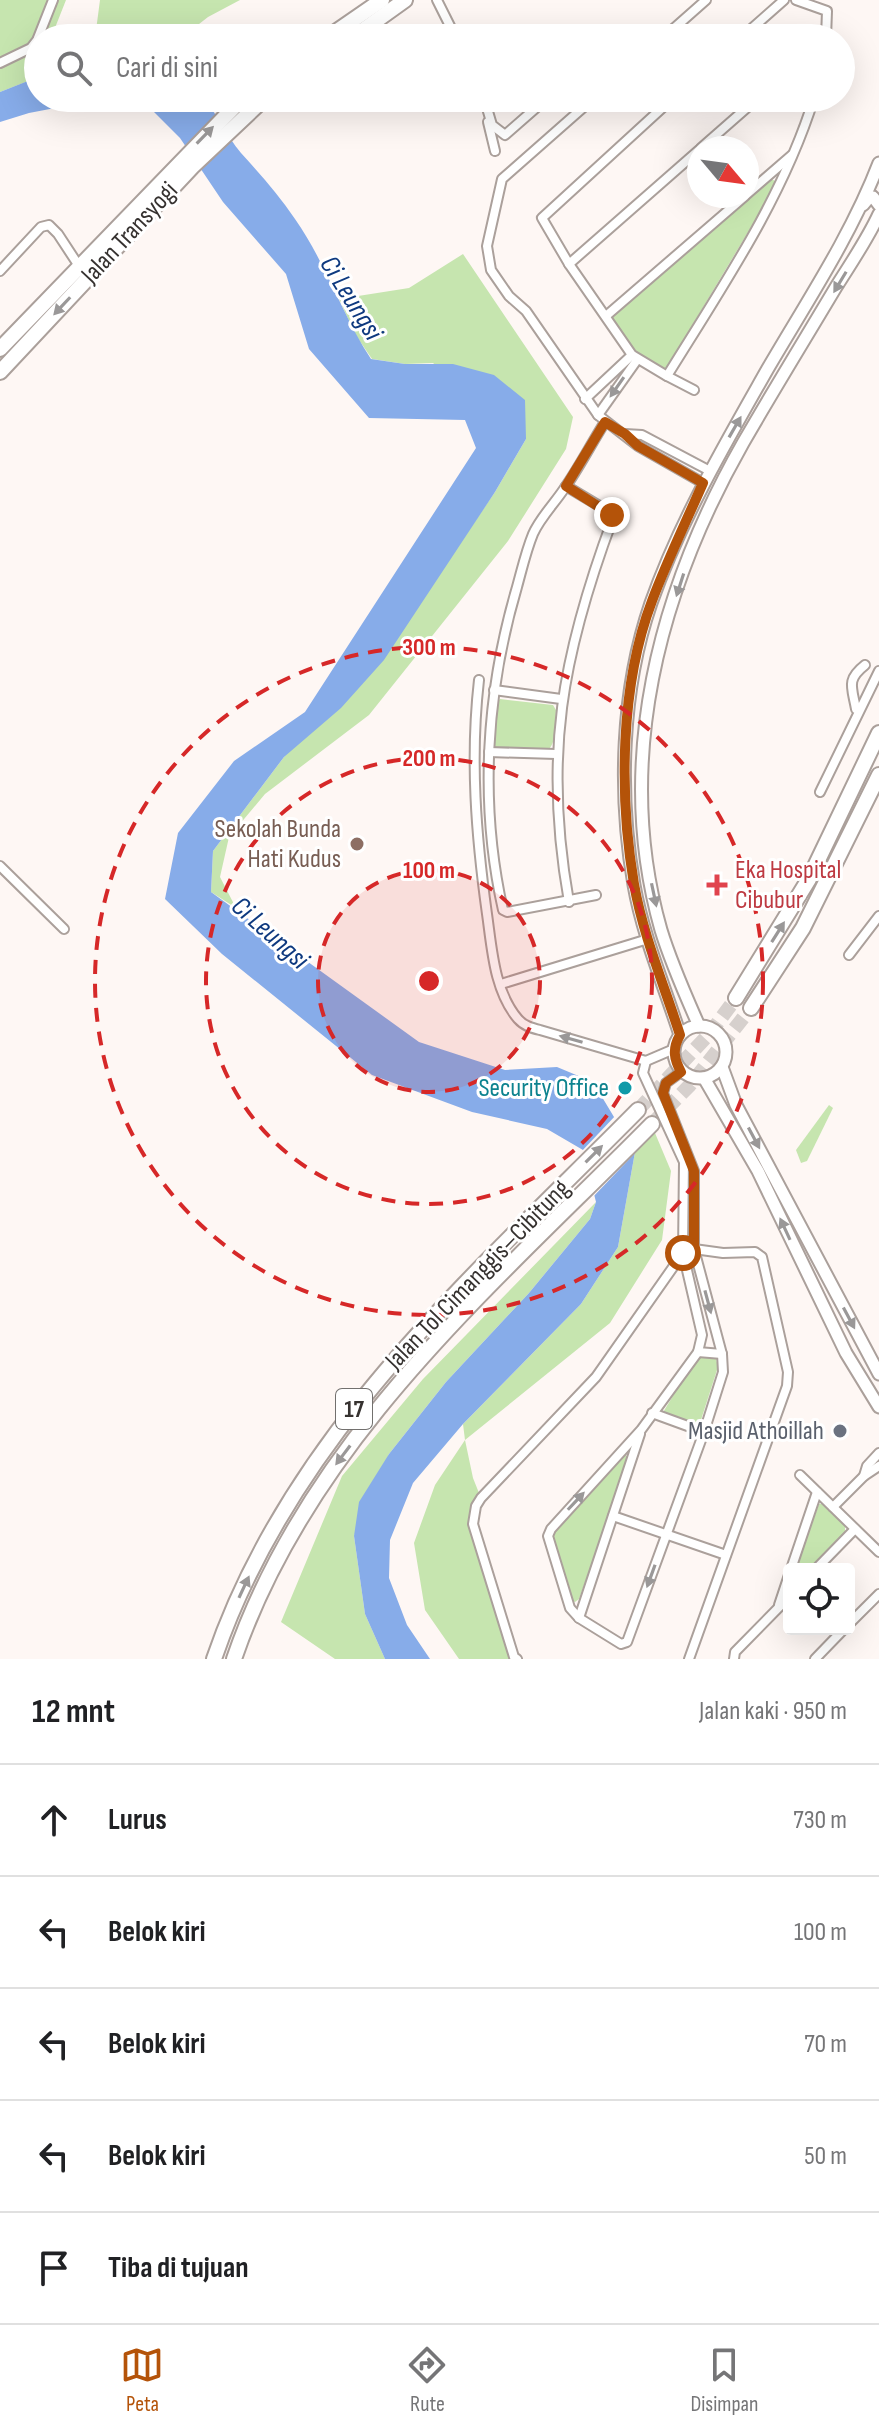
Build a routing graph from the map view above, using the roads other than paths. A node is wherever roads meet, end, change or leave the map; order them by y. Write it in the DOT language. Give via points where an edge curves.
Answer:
graph roads {
  1 [pos="53,0"];
  2 [pos="382,0"];
  3 [pos="405,0"];
  4 [pos="437,0"];
  5 [pos="706,0"];
  6 [pos="784,0"];
  7 [pos="796,0"];
  8 [pos="44,24"];
  9 [pos="347,24"];
  10 [pos="372,24"];
  11 [pos="449,24"];
  12 [pos="679,24"];
  13 [pos="757,24"];
  14 [pos="827,24"];
  15 [pos="24,51"];
  16 [pos="0,63"];
  17 [pos="235,112"];
  18 [pos="241,112"];
  19 [pos="485,112"];
  20 [pos="487,112"];
  21 [pos="531,112"];
  22 [pos="578,112"];
  23 [pos="657,112"];
  24 [pos="742,112"];
  25 [pos="809,112"];
  26 [pos="231,118"];
  27 [pos="715,136"];
  28 [pos="495,151"];
  29 [pos="794,153"];
  30 [pos="687,160"];
  31 [pos="188,162"];
  32 [pos="879,163"];
  33 [pos="759,184"];
  34 [pos="879,207"];
  35 [pos="731,208"];
  36 [pos="858,212"];
  37 [pos="877,218"];
  38 [pos="569,264"];
  39 [pos="79,266"];
  40 [pos="0,271"];
  41 [pos="606,316"];
  42 [pos="0,349"];
  43 [pos="634,357"];
  44 [pos="0,372"];
  45 [pos="667,376"];
  46 [pos="694,390"];
  47 [pos="585,399"];
  48 [pos="602,419"];
  49 [pos="625,434"];
  50 [pos="668,448"];
  51 [pos="662,460"];
  52 [pos="710,471"];
  53 [pos="703,483"];
  54 [pos="566,486"];
  55 [pos="648,614"];
  56 [pos="669,619"];
  57 [pos="640,641"];
  58 [pos="662,644"];
  59 [pos="865,665"];
  60 [pos="879,671"];
  61 [pos="479,680"];
  62 [pos="494,690"];
  63 [pos="561,699"];
  64 [pos="854,709"];
  65 [pos="879,733"];
  66 [pos="489,752"];
  67 [pos="556,754"];
  68 [pos="879,775"];
  69 [pos="820,792"];
  70 [pos="0,866"];
  71 [pos="596,895"];
  72 [pos="569,902"];
  73 [pos="879,916"];
  74 [pos="64,929"];
  75 [pos="648,939"];
  76 [pos="849,955"];
  77 [pos="501,984"];
  78 [pos="736,998"];
  79 [pos="751,1008"];
  80 [pos="699,1026"];
  81 [pos="680,1035"];
  82 [pos="674,1049"];
  83 [pos="646,1061"];
  84 [pos="722,1067"];
  85 [pos="681,1072"];
  86 [pos="704,1078"];
  87 [pos="638,1110"];
  88 [pos="652,1124"];
  89 [pos="694,1249"];
  90 [pos="683,1253"];
  91 [pos="698,1352"];
  92 [pos="722,1354"];
  93 [pos="879,1373"];
  94 [pos="879,1407"];
  95 [pos="652,1413"];
  96 [pos="641,1430"];
  97 [pos="704,1432"];
  98 [pos="879,1453"];
  99 [pos="879,1466"];
  100 [pos="800,1475"];
  101 [pos="864,1476"];
  102 [pos="817,1492"];
  103 [pos="833,1507"];
  104 [pos="613,1516"];
  105 [pos="855,1529"];
  106 [pos="667,1534"];
  107 [pos="879,1552"];
  108 [pos="726,1555"];
  109 [pos="793,1563"];
  110 [pos="822,1563"];
  111 [pos="783,1593"];
  112 [pos="879,1594"];
  113 [pos="783,1603"];
  114 [pos="778,1608"];
  115 [pos="579,1618"];
  116 [pos="855,1618"];
  117 [pos="838,1635"];
  118 [pos="214,1659"];
  119 [pos="234,1659"];
  120 [pos="517,1659"];
  121 [pos="689,1659"];
  122 [pos="734,1659"];
  123 [pos="815,1659"];
  1 -- 8 [label="street"];
  2 -- 9 [label="highway"];
  3 -- 10 [label="highway"];
  4 -- 11 [label="street"];
  5 -- 12 [label="street"];
  6 -- 13 [label="street"];
  7 -- 14 [label="street" via="827,11"];
  15 -- 16 [label="street"];
  17 -- 26 [label="highway, Jalan Transyogi"];
  18 -- 26 [label="highway, Jalan Transyogi"];
  19 -- 28 [label="street"];
  20 -- 21 [label="street" via="492,125 505,135"];
  22 -- 47 [label="street" via="502,179 487,246 491,270 526,311"];
  23 -- 38 [label="street" via="543,214 542,222"];
  24 -- 27 [label="street"];
  25 -- 29 [label="street"];
  26 -- 31 [label="highway, Jalan Transyogi"];
  29 -- 33 [label="street"];
  29 -- 45 [label="street" via="749,242"];
  30 -- 38 [label="street"];
  31 -- 39 [label="highway, Jalan Transyogi"];
  31 -- 44 [label="highway, Jalan Transyogi, one-way"];
  32 -- 36 [label="street"];
  34 -- 36 [label="street" via="873,197"];
  34 -- 37 [label="street"];
  35 -- 41 [label="street"];
  52 -- 36 [label="street, one-way"];
  37 -- 56 [label="street, one-way" via="736,457 690,551"];
  38 -- 41 [label="street"];
  39 -- 40 [label="street" via="49,225 41,227"];
  39 -- 42 [label="highway, Jalan Transyogi"];
  41 -- 43 [label="street"];
  43 -- 45 [label="street"];
  43 -- 47 [label="street"];
  43 -- 48 [label="street, one-way"];
  45 -- 46 [label="street"];
  47 -- 48 [label="street"];
  48 -- 49 [label="street"];
  48 -- 54 [label="street"];
  49 -- 50 [label="street" via="642,435"];
  49 -- 51 [label="street"];
  50 -- 51 [label="street"];
  50 -- 52 [label="street"];
  51 -- 53 [label="street"];
  52 -- 53 [label="street"];
  53 -- 55 [label="street"];
  54 -- 62 [label="street" via="533,535"];
  54 -- 63 [label="street" via="613,518 577,625"];
  55 -- 56 [label="street" via="657,624"];
  55 -- 57 [label="street"];
  56 -- 58 [label="street"];
  57 -- 58 [label="street" via="651,638"];
  57 -- 75 [label="street" via="628,716 626,808 634,886"];
  58 -- 80 [label="street, one-way" via="644,718 642,818 661,929"];
  59 -- 64 [label="street" via="851,681"];
  60 -- 64 [label="street"];
  61 -- 77 [label="street" via="473,792 495,971"];
  62 -- 63 [label="street"];
  62 -- 66 [label="street"];
  63 -- 67 [label="street"];
  64 -- 69 [label="street"];
  78 -- 65 [label="highway, one-way" via="809,879"];
  66 -- 67 [label="street"];
  66 -- 72 [label="street" via="490,829 503,910"];
  67 -- 72 [label="street" via="559,839"];
  68 -- 79 [label="highway" via="803,928"];
  70 -- 74 [label="street"];
  71 -- 72 [label="street"];
  73 -- 76 [label="street"];
  75 -- 77 [label="street"];
  75 -- 81 [label="street"];
  83 -- 77 [label="street, one-way" via="525,1025"];
  80 -- 81 [label="street"];
  80 -- 84 [label="street" via="724,1039"];
  81 -- 82 [label="street"];
  82 -- 83 [label="street"];
  82 -- 85 [label="street"];
  83 -- 90 [label="street" via="643,1073 684,1162"];
  84 -- 86 [label="street"];
  84 -- 93 [label="street, one-way" via="736,1105"];
  85 -- 86 [label="street"];
  85 -- 89 [label="street" via="666,1083 663,1093 694,1171"];
  94 -- 86 [label="street, one-way" via="846,1353 758,1171"];
  118 -- 87 [label="highway, Jalan Tol Cimanggis–Cibitung / 17, one-way" via="244,1584 277,1522 368,1390"];
  88 -- 119 [label="highway, Jalan Tol Cimanggis–Cibitung / 17, one-way" via="448,1330 329,1473 261,1592"];
  89 -- 90 [label="street"];
  89 -- 92 [label="street, one-way"];
  89 -- 108 [label="street" via="755,1252 762,1257 788,1372"];
  90 -- 91 [label="street" via="702,1335"];
  90 -- 120 [label="street" via="596,1377 476,1506 473,1524"];
  91 -- 92 [label="street"];
  91 -- 95 [label="street"];
  92 -- 97 [label="street" via="723,1372"];
  95 -- 96 [label="street"];
  95 -- 97 [label="street"];
  96 -- 104 [label="street"];
  115 -- 96 [label="street, one-way" via="570,1608 548,1536"];
  97 -- 106 [label="street"];
  98 -- 101 [label="street"];
  99 -- 101 [label="street"];
  100 -- 102 [label="street"];
  101 -- 103 [label="street"];
  102 -- 103 [label="street"];
  102 -- 109 [label="street"];
  103 -- 105 [label="street"];
  104 -- 106 [label="street"];
  104 -- 115 [label="street"];
  105 -- 107 [label="street"];
  105 -- 110 [label="street"];
  106 -- 108 [label="street"];
  106 -- 115 [label="street, one-way" via="627,1642 621,1644"];
  108 -- 121 [label="street"];
  111 -- 114 [label="street"];
  112 -- 116 [label="street"];
  113 -- 114 [label="street"];
  114 -- 122 [label="street"];
  117 -- 123 [label="street"];
}
